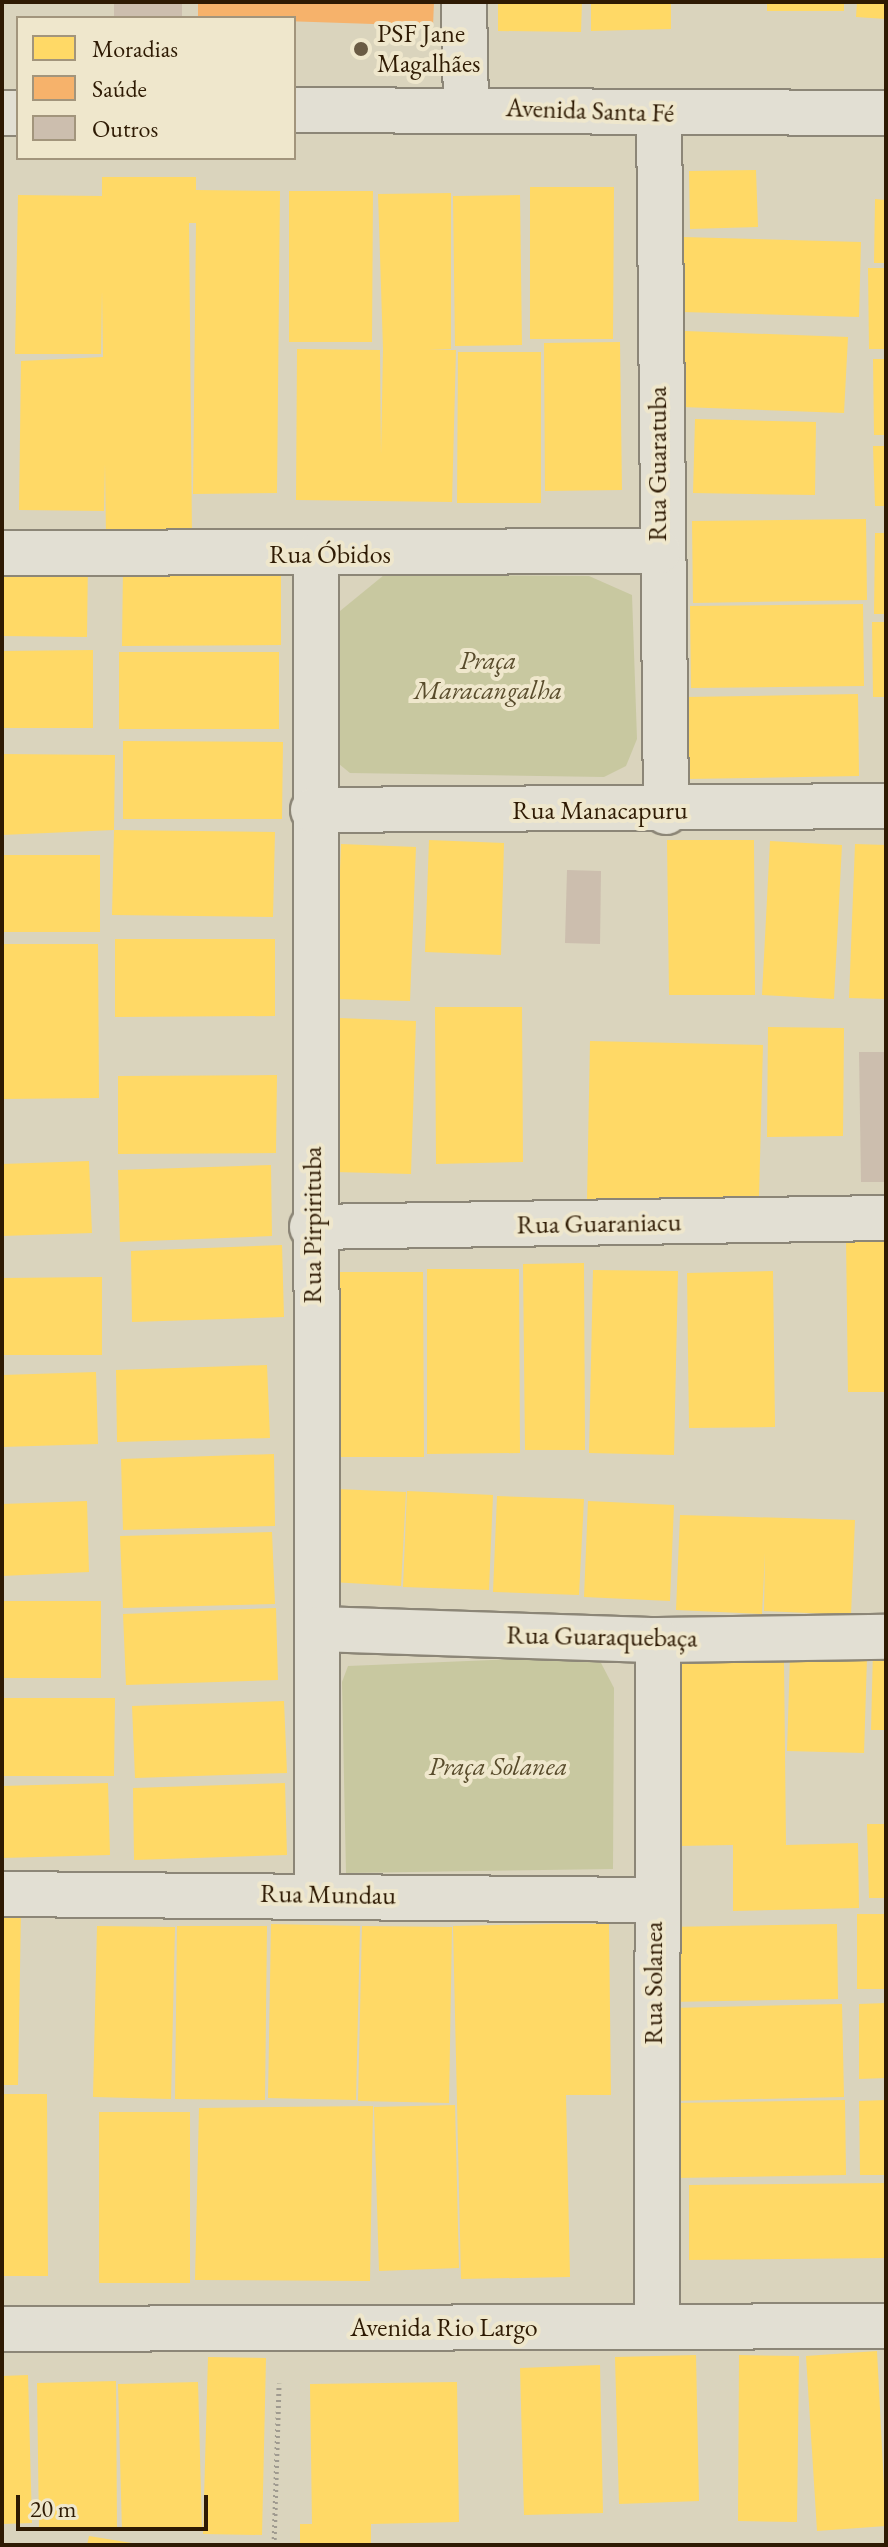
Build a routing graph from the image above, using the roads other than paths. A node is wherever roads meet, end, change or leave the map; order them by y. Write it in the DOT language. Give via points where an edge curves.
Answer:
graph roads {
  1 [pos="464,2"];
  2 [pos="466,108"];
  3 [pos="296,110"];
  4 [pos="886,113"];
  5 [pos="659,115"];
  6 [pos="658,551"];
  7 [pos="2,553"];
  8 [pos="316,556"];
  9 [pos="886,806"];
  10 [pos="313,810"];
  11 [pos="666,812"];
  12 [pos="886,1218"];
  13 [pos="312,1227"];
  14 [pos="318,1629"];
  15 [pos="886,1637"];
  16 [pos="658,1640"];
  17 [pos="2,1894"];
  18 [pos="317,1894"];
  19 [pos="654,1900"];
  20 [pos="886,2326"];
  21 [pos="657,2327"];
  22 [pos="2,2329"];
  1 -- 2 [label="street"];
  2 -- 3 [label="street, Avenida Santa Fé"];
  2 -- 5 [label="street, Avenida Santa Fé"];
  4 -- 5 [label="street, Avenida Santa Fé"];
  5 -- 6 [label="street, Rua Guaratuba"];
  6 -- 8 [label="street, Rua Óbidos"];
  6 -- 11 [label="street, Rua Guaratuba"];
  7 -- 8 [label="street, Rua Óbidos"];
  8 -- 10 [label="street, Rua Pirpirituba"];
  9 -- 11 [label="street, Rua Manacapuru"];
  10 -- 11 [label="street, Rua Manacapuru"];
  10 -- 13 [label="street, Rua Pirpirituba"];
  12 -- 13 [label="street, Rua Guaraniacu"];
  13 -- 14 [label="street, Rua Pirpirituba"];
  14 -- 16 [label="street, Rua Guaraquebaça"];
  14 -- 18 [label="street, Rua Pirpirituba"];
  15 -- 16 [label="street, Rua Guaraquebaça"];
  16 -- 19 [label="street, Rua Solanea"];
  17 -- 18 [label="street, Rua Mundau"];
  18 -- 19 [label="street, Rua Mundau"];
  19 -- 21 [label="street, Rua Solanea"];
  20 -- 21 [label="street, Avenida Rio Largo"];
  21 -- 22 [label="street, Avenida Rio Largo"];
}
